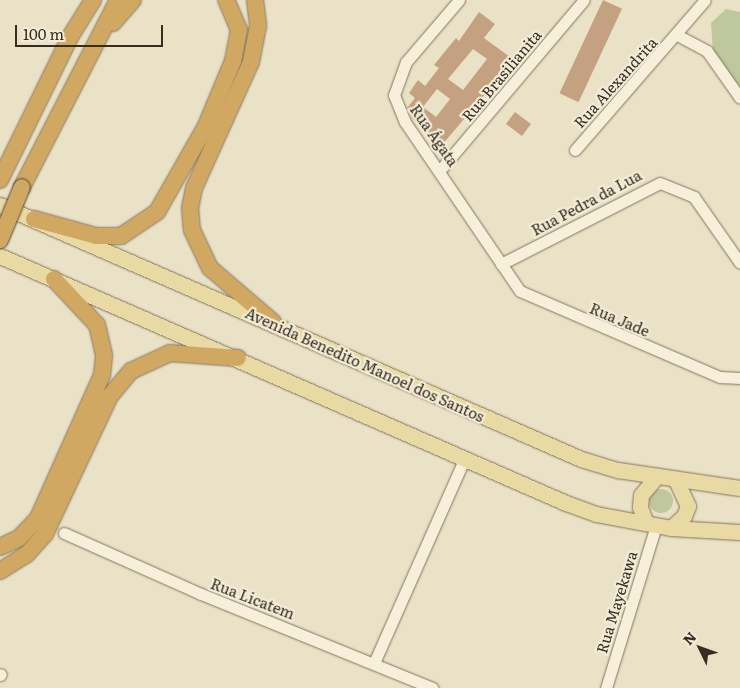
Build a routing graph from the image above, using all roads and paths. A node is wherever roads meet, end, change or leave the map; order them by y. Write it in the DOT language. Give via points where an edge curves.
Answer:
graph roads {
  1 [pos="87,0"];
  2 [pos="93,0"];
  3 [pos="118,0"];
  4 [pos="133,0"];
  5 [pos="226,0"];
  6 [pos="255,0"];
  7 [pos="459,0"];
  8 [pos="584,0"];
  9 [pos="705,0"];
  10 [pos="677,35"];
  11 [pos="70,37"];
  12 [pos="91,50"];
  13 [pos="740,98"];
  14 [pos="575,150"];
  15 [pos="441,170"];
  16 [pos="1,178"];
  17 [pos="0,206"];
  18 [pos="34,219"];
  19 [pos="0,240"];
  20 [pos="0,256"];
  21 [pos="740,263"];
  22 [pos="501,264"];
  23 [pos="54,280"];
  24 [pos="273,322"];
  25 [pos="238,358"];
  26 [pos="740,378"];
  27 [pos="464,460"];
  28 [pos="657,476"];
  29 [pos="676,480"];
  30 [pos="740,488"];
  31 [pos="651,524"];
  32 [pos="671,528"];
  33 [pos="740,532"];
  34 [pos="64,533"];
  35 [pos="0,546"];
  36 [pos="0,571"];
  37 [pos="374,663"];
  38 [pos="433,688"];
  39 [pos="606,688"];
  1 -- 11 [label="highway"];
  2 -- 11 [label="highway"];
  3 -- 12 [label="highway"];
  4 -- 12 [label="highway"];
  5 -- 18 [label="highway" via="239,30 233,62 205,128 157,212 121,236 96,236"];
  6 -- 24 [label="highway" via="258,26 251,62 194,188 190,208 194,236 210,268"];
  7 -- 15 [label="street, Rua Ágata" via="406,62 394,95 405,122"];
  8 -- 15 [label="street, Rua Brasilianita"];
  9 -- 10 [label="street, Rua Alexandrita"];
  10 -- 13 [label="street" via="707,51"];
  10 -- 14 [label="street, Rua Alexandrita"];
  11 -- 16 [label="highway"];
  12 -- 19 [label="highway, bridge" via="22,187"];
  15 -- 22 [label="street, Rua Ágata"];
  17 -- 18 [label="main road, Avenida Benedito Manoel dos Santos"];
  18 -- 24 [label="main road, Avenida Benedito Manoel dos Santos"];
  20 -- 23 [label="main road"];
  21 -- 22 [label="street, Rua Pedra da Lua" via="694,197 660,183 652,183"];
  22 -- 26 [label="street, Rua Jade" via="520,291 532,298 720,377"];
  23 -- 25 [label="main road"];
  23 -- 35 [label="highway" via="98,325 104,355 102,375 38,518 19,538"];
  24 -- 28 [label="main road, Avenida Benedito Manoel dos Santos" via="558,450 618,470"];
  25 -- 27 [label="main road"];
  25 -- 36 [label="highway" via="170,353 131,371 110,396 45,534 27,554"];
  27 -- 31 [label="main road" via="596,514"];
  27 -- 37 [label="street"];
  28 -- 29 [label="main road, Avenida Benedito Manoel dos Santos"];
  28 -- 31 [label="main road" via="640,502"];
  29 -- 30 [label="main road, Avenida Benedito Manoel dos Santos"];
  29 -- 32 [label="main road" via="688,506 684,516"];
  31 -- 32 [label="main road"];
  31 -- 39 [label="street, Rua Mayekawa"];
  32 -- 33 [label="main road"];
  34 -- 37 [label="street, Rua Licatem" via="201,594"];
  37 -- 38 [label="street, Rua Licatem"];
}
